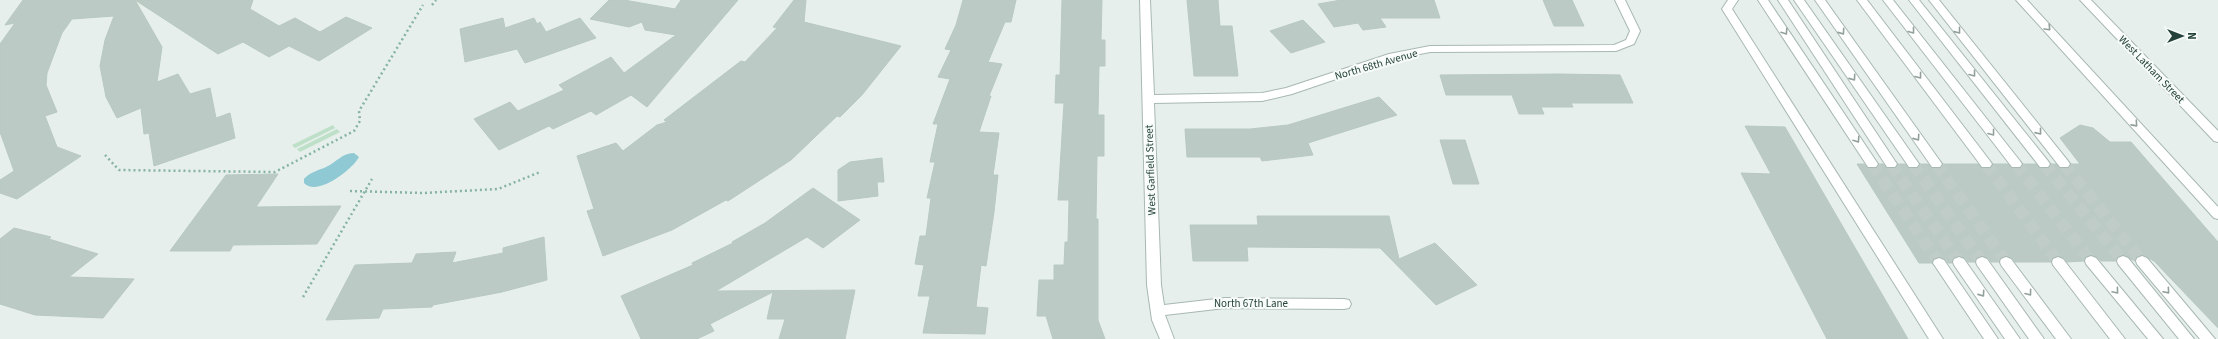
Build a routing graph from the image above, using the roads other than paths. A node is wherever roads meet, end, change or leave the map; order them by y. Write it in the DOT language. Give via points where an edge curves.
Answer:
graph roads {
  1 [pos="1145,0"];
  2 [pos="1620,0"];
  3 [pos="1733,0"];
  4 [pos="1763,0"];
  5 [pos="1783,0"];
  6 [pos="1799,0"];
  7 [pos="1820,0"];
  8 [pos="1862,0"];
  9 [pos="1888,0"];
  10 [pos="1914,0"];
  11 [pos="1934,0"];
  12 [pos="2021,0"];
  13 [pos="2085,0"];
  14 [pos="1148,99"];
  15 [pos="2218,138"];
  16 [pos="1872,164"];
  17 [pos="1891,164"];
  18 [pos="1913,164"];
  19 [pos="1936,164"];
  20 [pos="1986,164"];
  21 [pos="2016,164"];
  22 [pos="2044,164"];
  23 [pos="2064,164"];
  24 [pos="2218,215"];
  25 [pos="2091,261"];
  26 [pos="2123,261"];
  27 [pos="2142,261"];
  28 [pos="1960,262"];
  29 [pos="1982,262"];
  30 [pos="2006,262"];
  31 [pos="2058,262"];
  32 [pos="1939,263"];
  33 [pos="1344,304"];
  34 [pos="1158,311"];
  35 [pos="1167,339"];
  36 [pos="1936,339"];
  37 [pos="1991,339"];
  38 [pos="2013,339"];
  39 [pos="2037,339"];
  40 [pos="2064,339"];
  41 [pos="2118,339"];
  42 [pos="2156,339"];
  43 [pos="2188,339"];
  44 [pos="2208,339"];
  1 -- 14 [label="street, West Garfield Street"];
  2 -- 14 [label="street, North 68th Avenue" via="1634,31 1630,42 1624,46 1606,49 1417,51 1262,97"];
  3 -- 36 [label="street" via="1727,9"];
  4 -- 16 [label="street, one-way"];
  5 -- 17 [label="street"];
  6 -- 18 [label="street, one-way"];
  7 -- 19 [label="street, one-way"];
  8 -- 20 [label="street, one-way"];
  9 -- 21 [label="street, one-way"];
  10 -- 22 [label="street, one-way"];
  11 -- 23 [label="street, one-way"];
  12 -- 24 [label="street, one-way"];
  13 -- 15 [label="street, West Latham Street"];
  14 -- 34 [label="street, West Garfield Street" via="1154,285"];
  25 -- 42 [label="street, one-way"];
  26 -- 43 [label="street"];
  27 -- 44 [label="street, one-way"];
  28 -- 38 [label="street, one-way"];
  29 -- 39 [label="street"];
  30 -- 40 [label="street, one-way"];
  31 -- 41 [label="street"];
  32 -- 37 [label="street"];
  33 -- 34 [label="street, North 67th Lane" via="1225,303"];
  34 -- 35 [label="street, West Garfield Street"];
}
